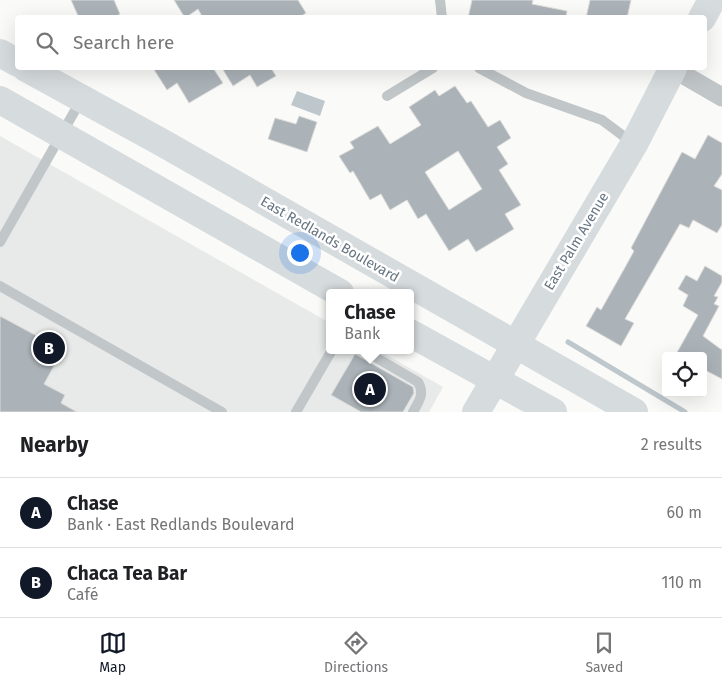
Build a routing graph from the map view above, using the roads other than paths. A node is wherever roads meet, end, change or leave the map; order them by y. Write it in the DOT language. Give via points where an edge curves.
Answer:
graph roads {
  1 [pos="440,0"];
  2 [pos="712,0"];
  3 [pos="442,15"];
  4 [pos="704,15"];
  5 [pos="0,53"];
  6 [pos="15,61"];
  7 [pos="30,70"];
  8 [pos="431,70"];
  9 [pos="483,70"];
  10 [pos="672,70"];
  11 [pos="676,70"];
  12 [pos="387,96"];
  13 [pos="722,97"];
  14 [pos="81,99"];
  15 [pos="0,100"];
  16 [pos="62,134"];
  17 [pos="634,144"];
  18 [pos="0,242"];
  19 [pos="0,286"];
  20 [pos="333,289"];
  21 [pos="414,335"];
  22 [pos="516,344"];
  23 [pos="330,354"];
  24 [pos="370,354"];
  25 [pos="494,380"];
  26 [pos="222,412"];
  27 [pos="296,412"];
  28 [pos="413,412"];
  29 [pos="476,412"];
  30 [pos="553,412"];
  31 [pos="634,412"];
  1 -- 3 [label="lane"];
  2 -- 4 [label="main road"];
  5 -- 6 [label="main road"];
  7 -- 14 [label="main road, East Redlands Boulevard"];
  8 -- 12 [label="lane"];
  9 -- 17 [label="lane" via="526,93 602,120"];
  10 -- 17 [label="main road, East Palm Avenue"];
  11 -- 13 [label="street"];
  14 -- 16 [label="lane"];
  14 -- 22 [label="main road, East Redlands Boulevard"];
  15 -- 16 [label="main road"];
  16 -- 18 [label="lane"];
  16 -- 20 [label="main road"];
  17 -- 22 [label="main road, East Palm Avenue"];
  19 -- 26 [label="lane"];
  21 -- 25 [label="main road"];
  22 -- 25 [label="main road, East Palm Avenue"];
  22 -- 31 [label="main road, East Redlands Boulevard"];
  23 -- 27 [label="lane"];
  24 -- 28 [label="lane" via="418,382 422,397"];
  25 -- 29 [label="main road, East Palm Avenue"];
  25 -- 30 [label="main road"];
}
